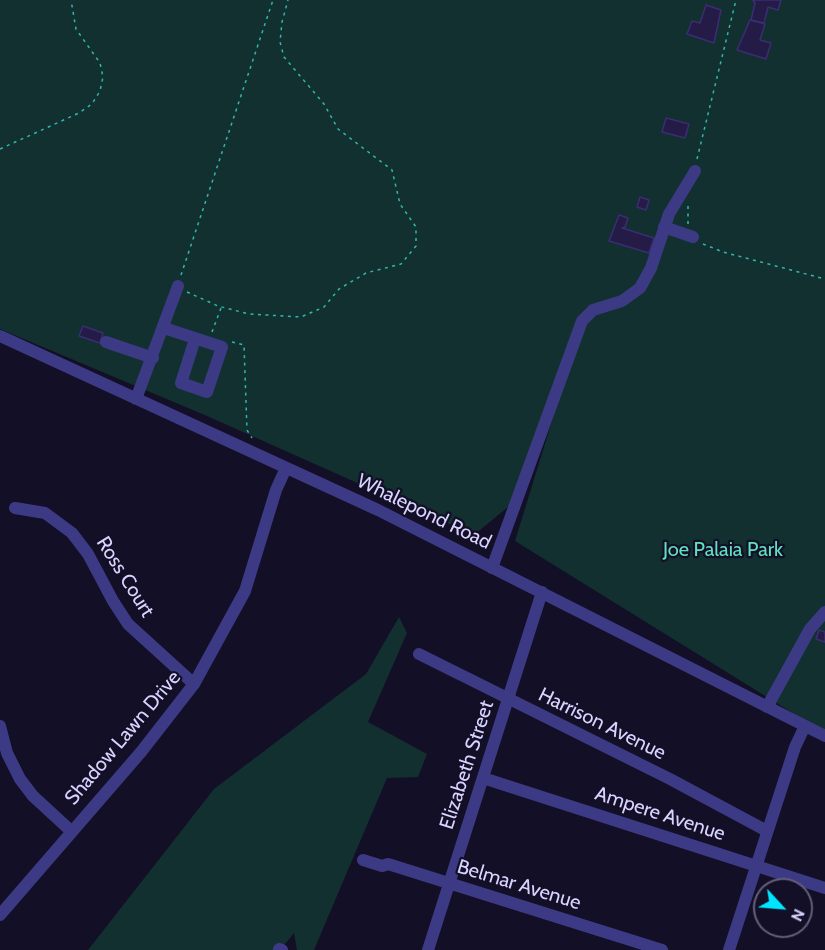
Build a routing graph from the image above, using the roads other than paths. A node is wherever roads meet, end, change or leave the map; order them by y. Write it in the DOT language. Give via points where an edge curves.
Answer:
graph roads {
  1 [pos="695,171"];
  2 [pos="664,227"];
  3 [pos="693,237"];
  4 [pos="178,286"];
  5 [pos="164,328"];
  6 [pos="0,336"];
  7 [pos="195,339"];
  8 [pos="106,342"];
  9 [pos="153,358"];
  10 [pos="136,399"];
  11 [pos="286,468"];
  12 [pos="15,508"];
  13 [pos="492,568"];
  14 [pos="542,592"];
  15 [pos="825,612"];
  16 [pos="419,654"];
  17 [pos="194,684"];
  18 [pos="508,700"];
  19 [pos="767,706"];
  20 [pos="0,726"];
  21 [pos="805,726"];
  22 [pos="825,736"];
  23 [pos="483,778"];
  24 [pos="71,831"];
  25 [pos="767,831"];
  26 [pos="363,860"];
  27 [pos="756,865"];
  28 [pos="449,884"];
  29 [pos="825,888"];
  30 [pos="0,915"];
  31 [pos="428,950"];
  32 [pos="662,950"];
  33 [pos="729,950"];
  1 -- 2 [label="street"];
  2 -- 3 [label="street"];
  2 -- 13 [label="street" via="640,288 622,301 592,310 582,321"];
  4 -- 5 [label="street"];
  5 -- 7 [label="street"];
  5 -- 9 [label="street"];
  6 -- 10 [label="street, Whalepond Road"];
  8 -- 9 [label="street"];
  9 -- 10 [label="street"];
  10 -- 11 [label="street, Whalepond Road"];
  11 -- 13 [label="street, Whalepond Road"];
  11 -- 17 [label="street, Shadow Lawn Drive" via="246,591"];
  12 -- 17 [label="street, Ross Court" via="45,513 72,532 128,624"];
  13 -- 14 [label="street, Whalepond Road"];
  14 -- 18 [label="street, Elizabeth Street"];
  14 -- 19 [label="street, Whalepond Road"];
  15 -- 19 [label="street" via="810,628"];
  16 -- 18 [label="street, Harrison Avenue"];
  17 -- 24 [label="street, Shadow Lawn Drive" via="148,744"];
  18 -- 23 [label="street, Elizabeth Street"];
  18 -- 25 [label="street, Harrison Avenue"];
  19 -- 21 [label="street, Whalepond Road"];
  20 -- 24 [label="street" via="20,779"];
  21 -- 22 [label="street, Whalepond Road"];
  21 -- 25 [label="street"];
  23 -- 27 [label="street, Ampere Avenue"];
  23 -- 28 [label="street, Elizabeth Street"];
  24 -- 30 [label="street, Shadow Lawn Drive"];
  25 -- 27 [label="street"];
  26 -- 28 [label="street, Belmar Avenue"];
  27 -- 29 [label="street, Ampere Avenue"];
  27 -- 33 [label="street"];
  28 -- 31 [label="street, Elizabeth Street"];
  28 -- 32 [label="street, Belmar Avenue"];
}
